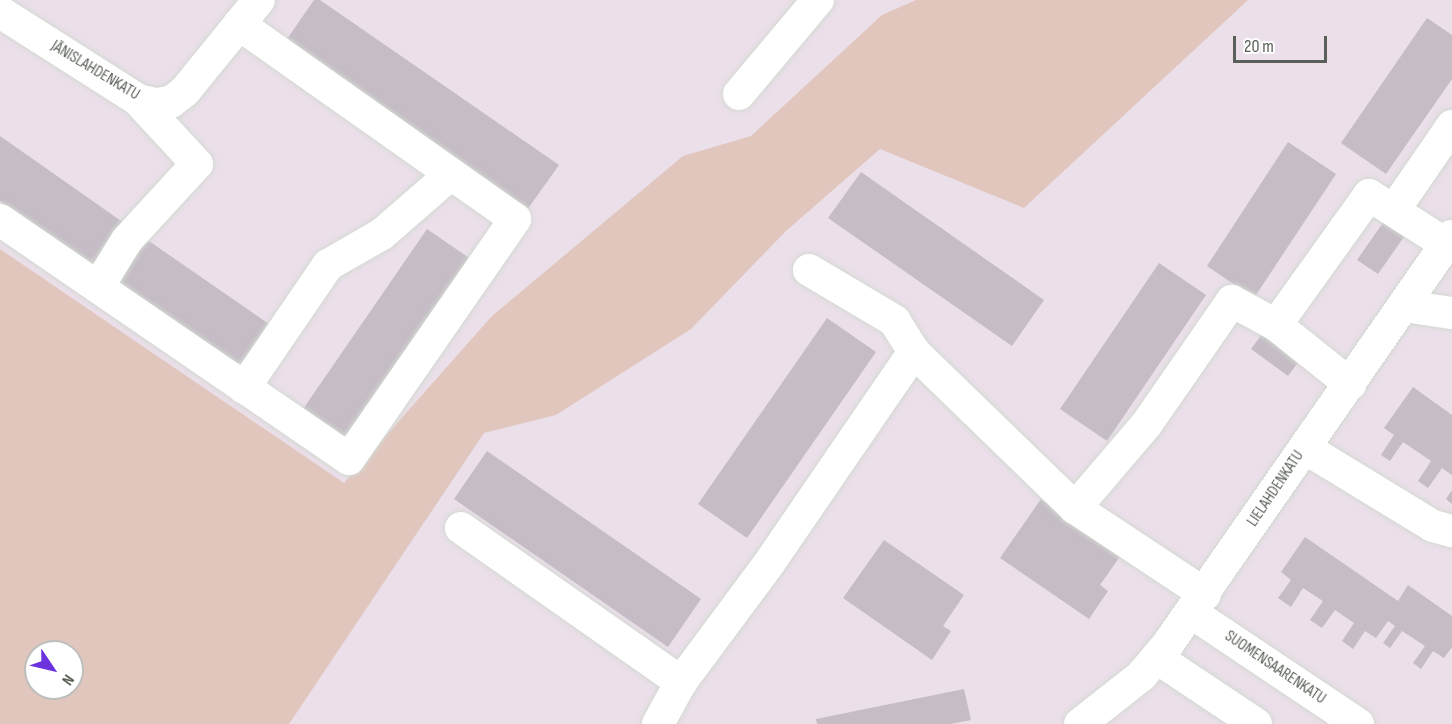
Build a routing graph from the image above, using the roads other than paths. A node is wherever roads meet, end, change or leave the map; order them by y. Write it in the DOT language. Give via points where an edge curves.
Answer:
graph roads {
  1 [pos="259,0"];
  2 [pos="818,0"];
  3 [pos="0,12"];
  4 [pos="239,24"];
  5 [pos="739,94"];
  6 [pos="138,100"];
  7 [pos="1452,126"];
  8 [pos="451,174"];
  9 [pos="1394,210"];
  10 [pos="0,220"];
  11 [pos="1449,240"];
  12 [pos="809,270"];
  13 [pos="98,287"];
  14 [pos="1404,306"];
  15 [pos="1452,313"];
  16 [pos="1276,325"];
  17 [pos="914,352"];
  18 [pos="1350,384"];
  19 [pos="244,388"];
  20 [pos="1305,448"];
  21 [pos="1075,508"];
  22 [pos="461,528"];
  23 [pos="1452,531"];
  24 [pos="1198,604"];
  25 [pos="1157,658"];
  26 [pos="681,682"];
  27 [pos="658,724"];
  28 [pos="1080,724"];
  29 [pos="1256,724"];
  30 [pos="1358,724"];
  1 -- 4 [label="street, JÄNISLAHDENKATU"];
  2 -- 5 [label="street"];
  3 -- 6 [label="street, JÄNISLAHDENKATU"];
  4 -- 6 [label="street, JÄNISLAHDENKATU" via="185,91 171,102"];
  4 -- 8 [label="street"];
  6 -- 13 [label="street" via="197,164 127,240"];
  7 -- 9 [label="street"];
  8 -- 19 [label="street" via="382,234 328,264"];
  8 -- 19 [label="street" via="515,219 349,459"];
  9 -- 11 [label="street"];
  9 -- 16 [label="street" via="1369,195"];
  10 -- 13 [label="street"];
  11 -- 14 [label="street, LIELAHDENKATU"];
  12 -- 17 [label="street, SUOMENSAARENKATU" via="895,321"];
  13 -- 19 [label="street"];
  14 -- 15 [label="street"];
  14 -- 18 [label="street, LIELAHDENKATU"];
  16 -- 18 [label="street"];
  16 -- 21 [label="street" via="1232,301 1146,425"];
  17 -- 21 [label="street, SUOMENSAARENKATU"];
  17 -- 26 [label="street" via="770,562"];
  18 -- 20 [label="street, LIELAHDENKATU"];
  20 -- 23 [label="street" via="1432,526"];
  20 -- 24 [label="street, LIELAHDENKATU"];
  21 -- 24 [label="street, SUOMENSAARENKATU"];
  22 -- 26 [label="street"];
  24 -- 25 [label="street, LIELAHDENKATU"];
  24 -- 30 [label="street, SUOMENSAARENKATU"];
  25 -- 28 [label="street, LIELAHDENKATU" via="1112,701"];
  25 -- 29 [label="street"];
  26 -- 27 [label="street"];
}
